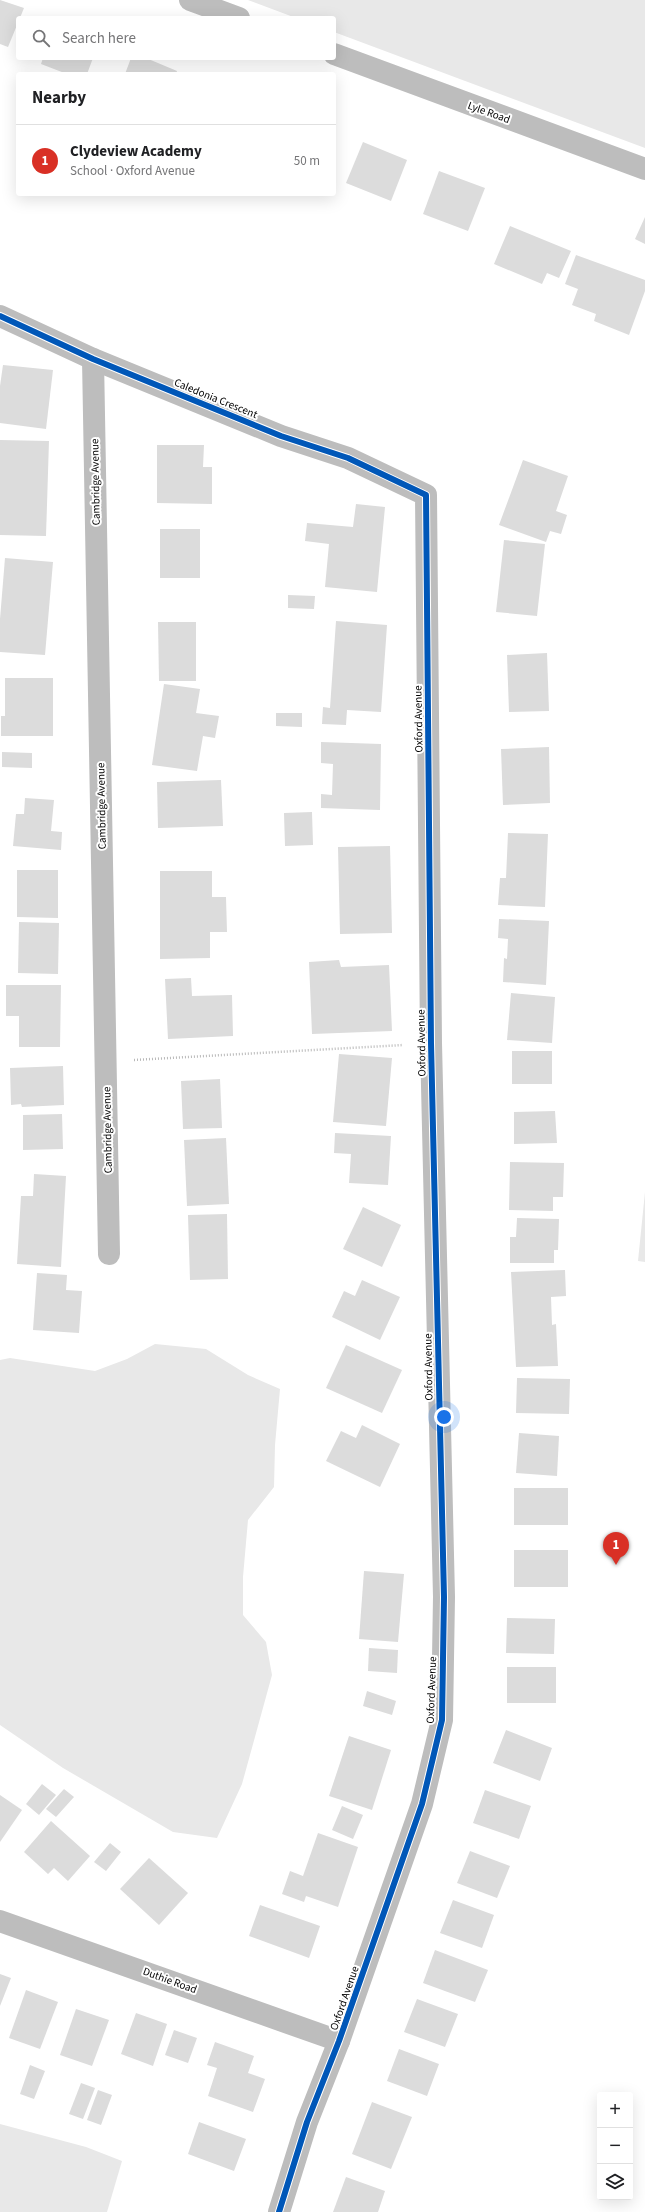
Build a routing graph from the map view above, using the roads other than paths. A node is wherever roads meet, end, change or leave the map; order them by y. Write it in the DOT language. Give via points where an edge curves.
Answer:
graph roads {
  1 [pos="190,0"];
  2 [pos="234,16"];
  3 [pos="336,55"];
  4 [pos="645,169"];
  5 [pos="0,316"];
  6 [pos="93,359"];
  7 [pos="426,496"];
  8 [pos="109,1254"];
  9 [pos="0,1921"];
  10 [pos="339,2041"];
  11 [pos="279,2212"];
  1 -- 2 [label="street"];
  3 -- 4 [label="street, Lyle Road"];
  5 -- 6 [label="street, Caledonia Crescent"];
  6 -- 7 [label="street, Caledonia Crescent" via="281,436 348,458"];
  6 -- 8 [label="street, Cambridge Avenue"];
  7 -- 10 [label="street, Oxford Avenue" via="431,1044 444,1597 442,1720 422,1804"];
  9 -- 10 [label="street, Duthie Road"];
  10 -- 11 [label="street, Oxford Avenue" via="307,2122"];
}
